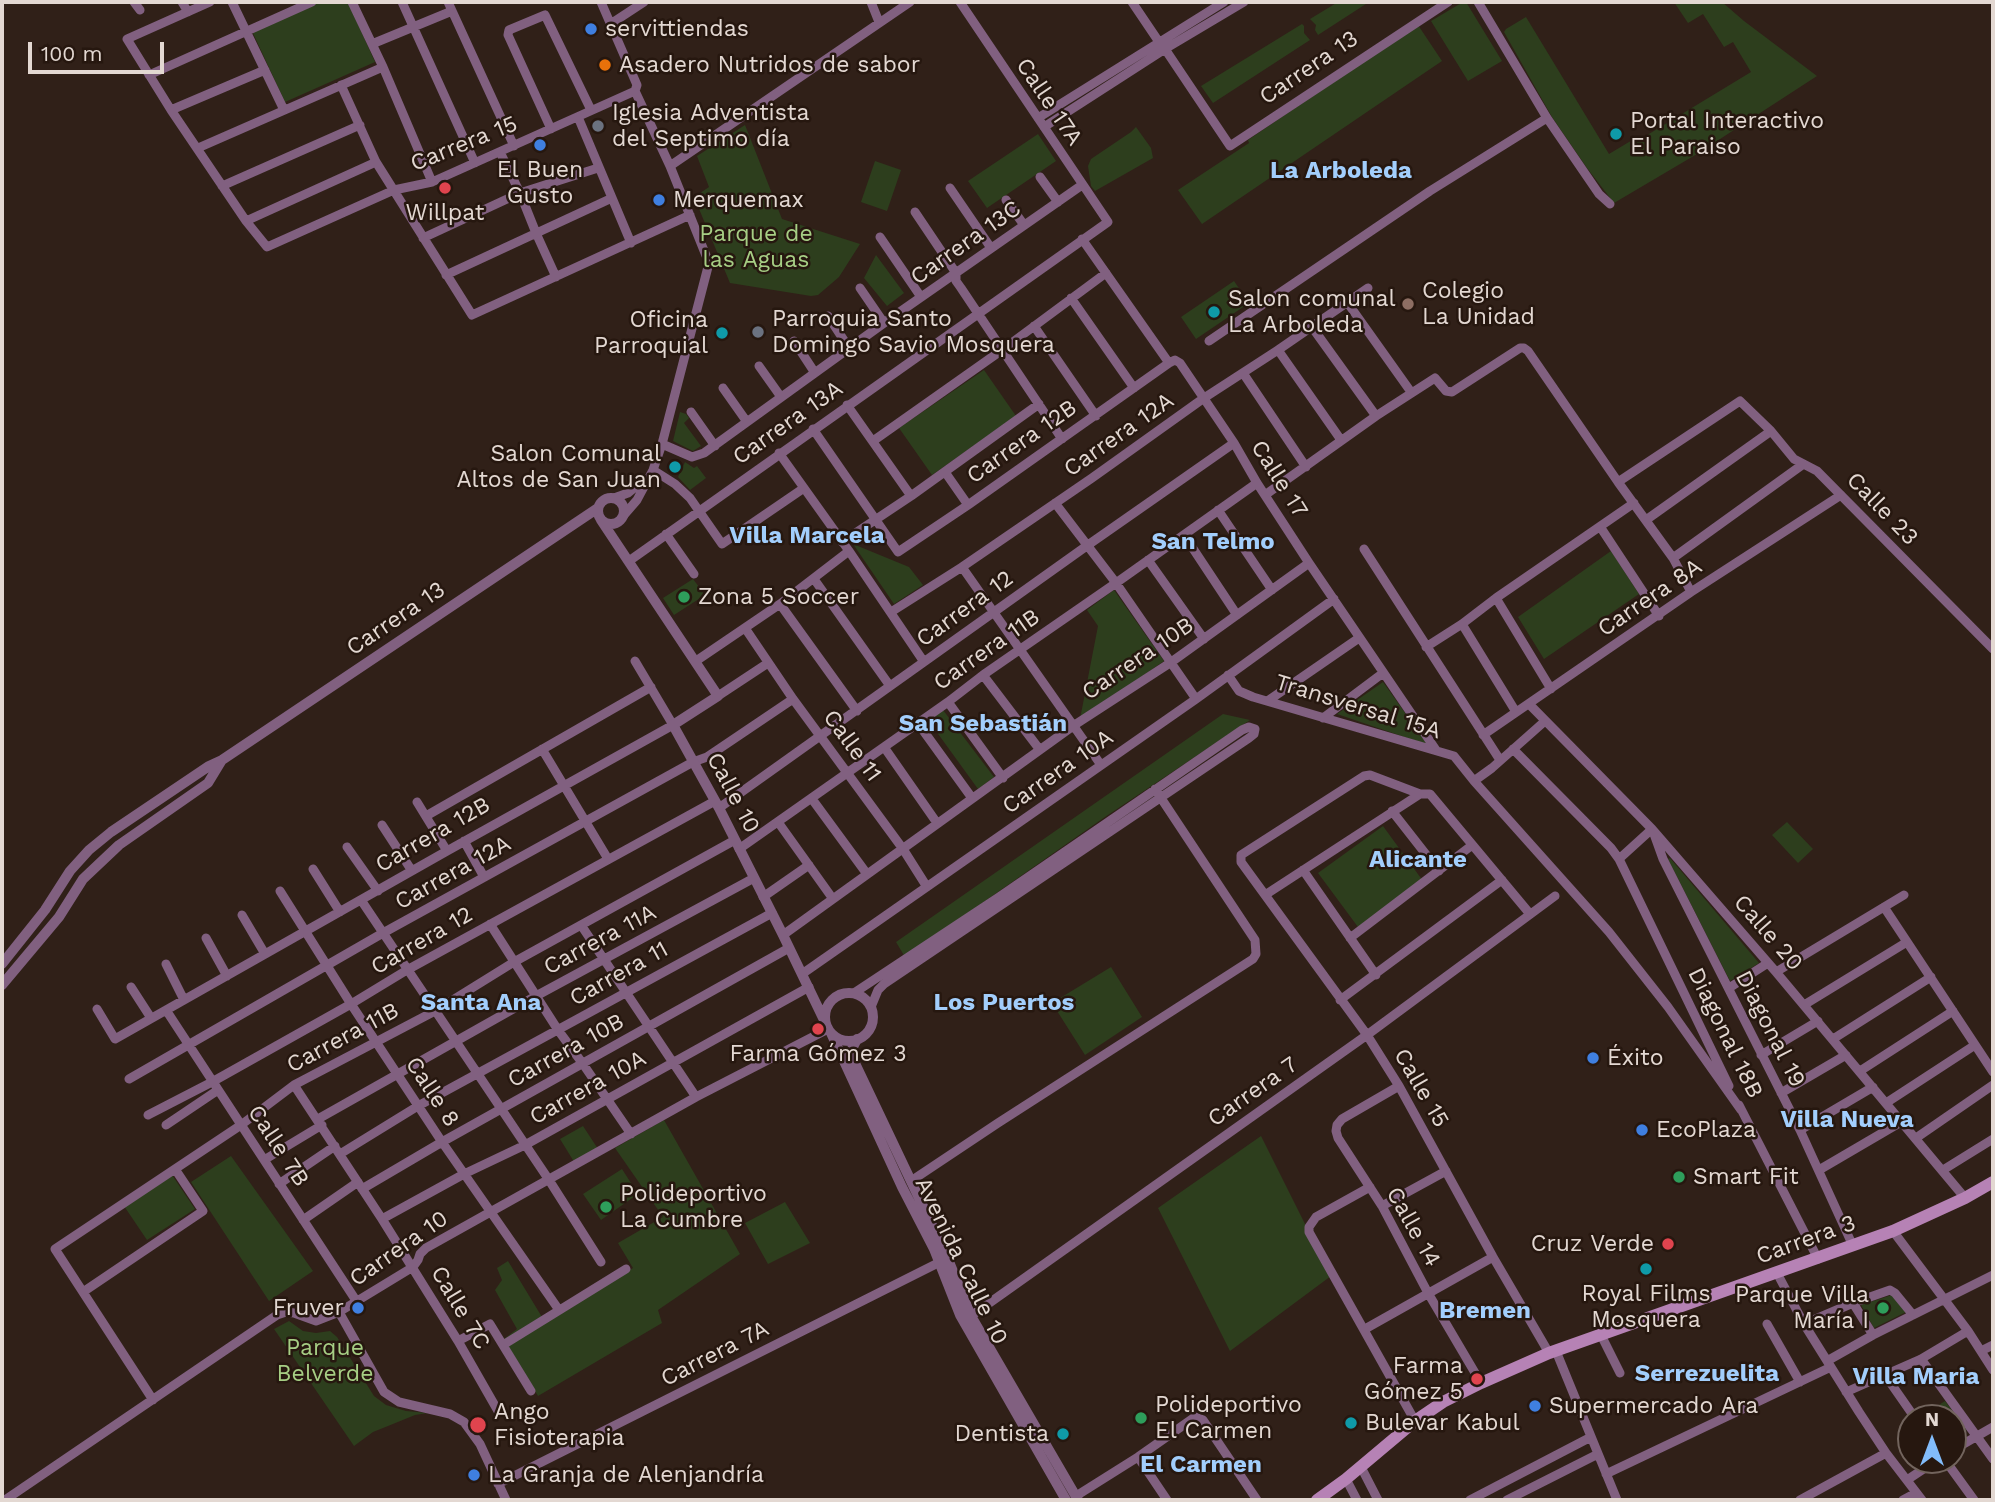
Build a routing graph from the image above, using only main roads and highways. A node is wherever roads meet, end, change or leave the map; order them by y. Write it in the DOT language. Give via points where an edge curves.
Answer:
graph roads {
  1 [pos="1992,1184"];
  2 [pos="1317,1500"];
  1 -- 2 [label="main road, Carrera 3" via="1853,1247 1552,1352 1482,1382 1415,1421"];
}
